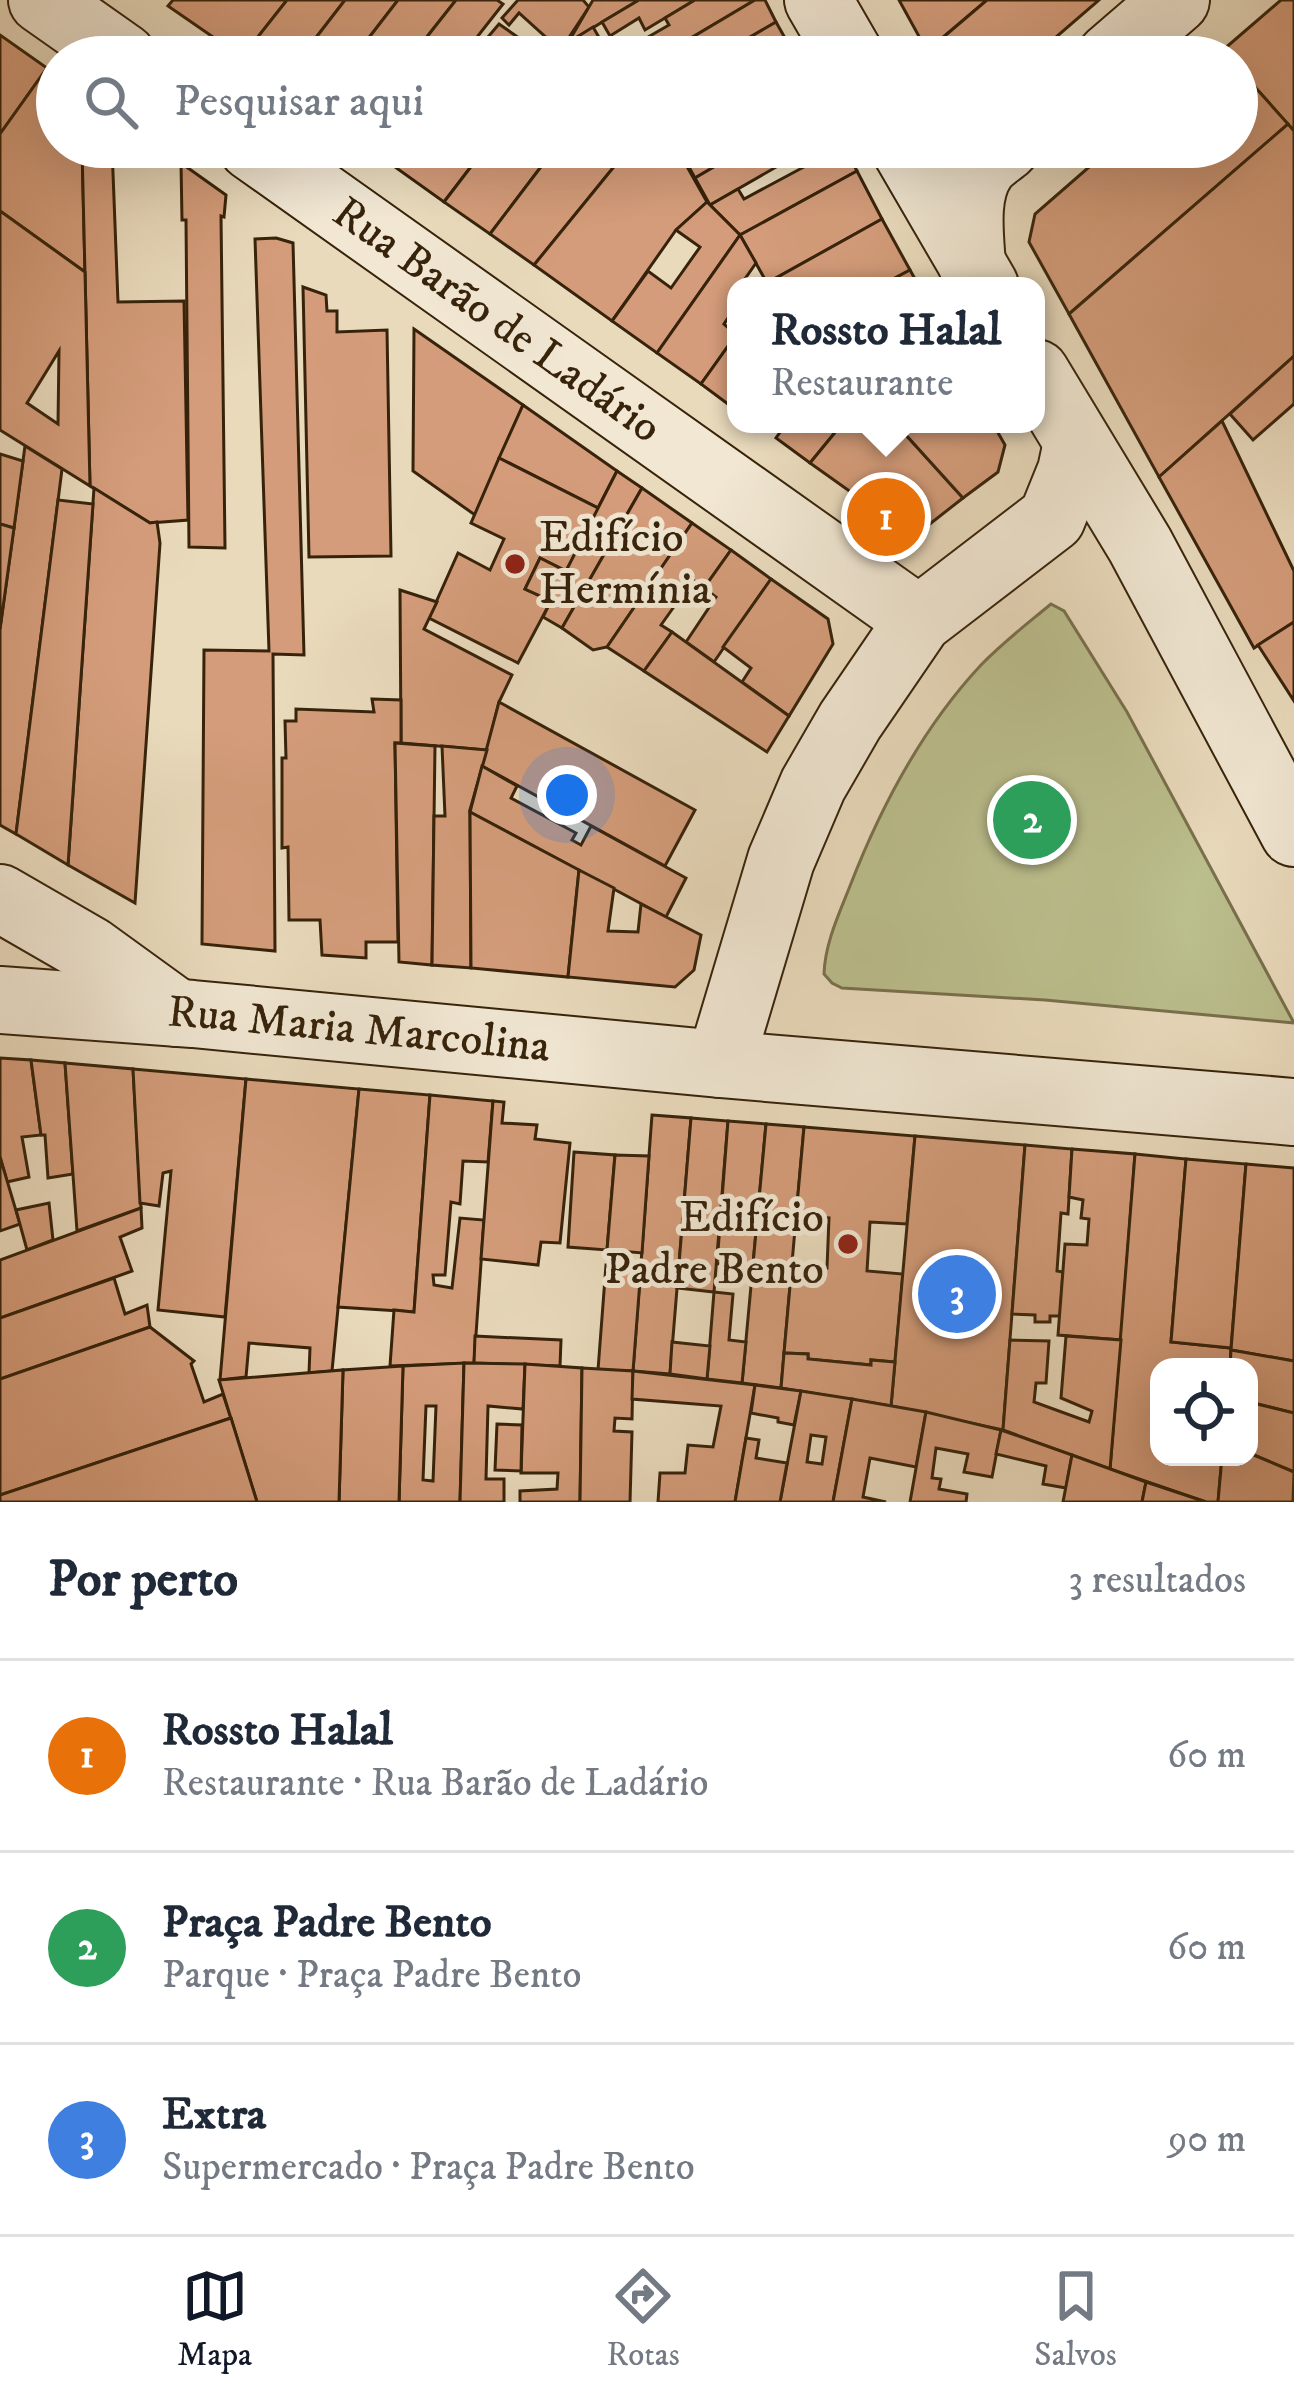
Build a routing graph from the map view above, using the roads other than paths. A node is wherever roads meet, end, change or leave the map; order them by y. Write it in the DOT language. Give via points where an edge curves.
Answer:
graph roads {
  1 [pos="42,0"];
  2 [pos="818,0"];
  3 [pos="1176,0"];
  4 [pos="93,36"];
  5 [pos="839,36"];
  6 [pos="1134,36"];
  7 [pos="281,168"];
  8 [pos="918,168"];
  9 [pos="988,168"];
  10 [pos="979,275"];
  11 [pos="1045,388"];
  12 [pos="1077,442"];
  13 [pos="1052,518"];
  14 [pos="1140,545"];
  15 [pos="919,620"];
  16 [pos="1294,832"];
  17 [pos="0,898"];
  18 [pos="0,1000"];
  19 [pos="177,1013"];
  20 [pos="720,1064"];
  21 [pos="1294,1112"];
  1 -- 4 [label="main road"];
  2 -- 5 [label="main road"];
  3 -- 6 [label="main road"];
  7 -- 15 [label="main road, Rua Barão de Ladário"];
  8 -- 10 [label="main road"];
  9 -- 10 [label="main road" via="969,221"];
  11 -- 12 [label="main road"];
  12 -- 13 [label="main road"];
  12 -- 14 [label="main road"];
  13 -- 14 [label="main road"];
  13 -- 15 [label="main road"];
  14 -- 16 [label="main road"];
  15 -- 20 [label="main road" via="813,785 781,860"];
  17 -- 19 [label="main road"];
  18 -- 19 [label="main road, Rua Maria Marcolina"];
  19 -- 20 [label="main road, Rua Maria Marcolina"];
  20 -- 21 [label="main road, Rua Maria Marcolina"];
}
